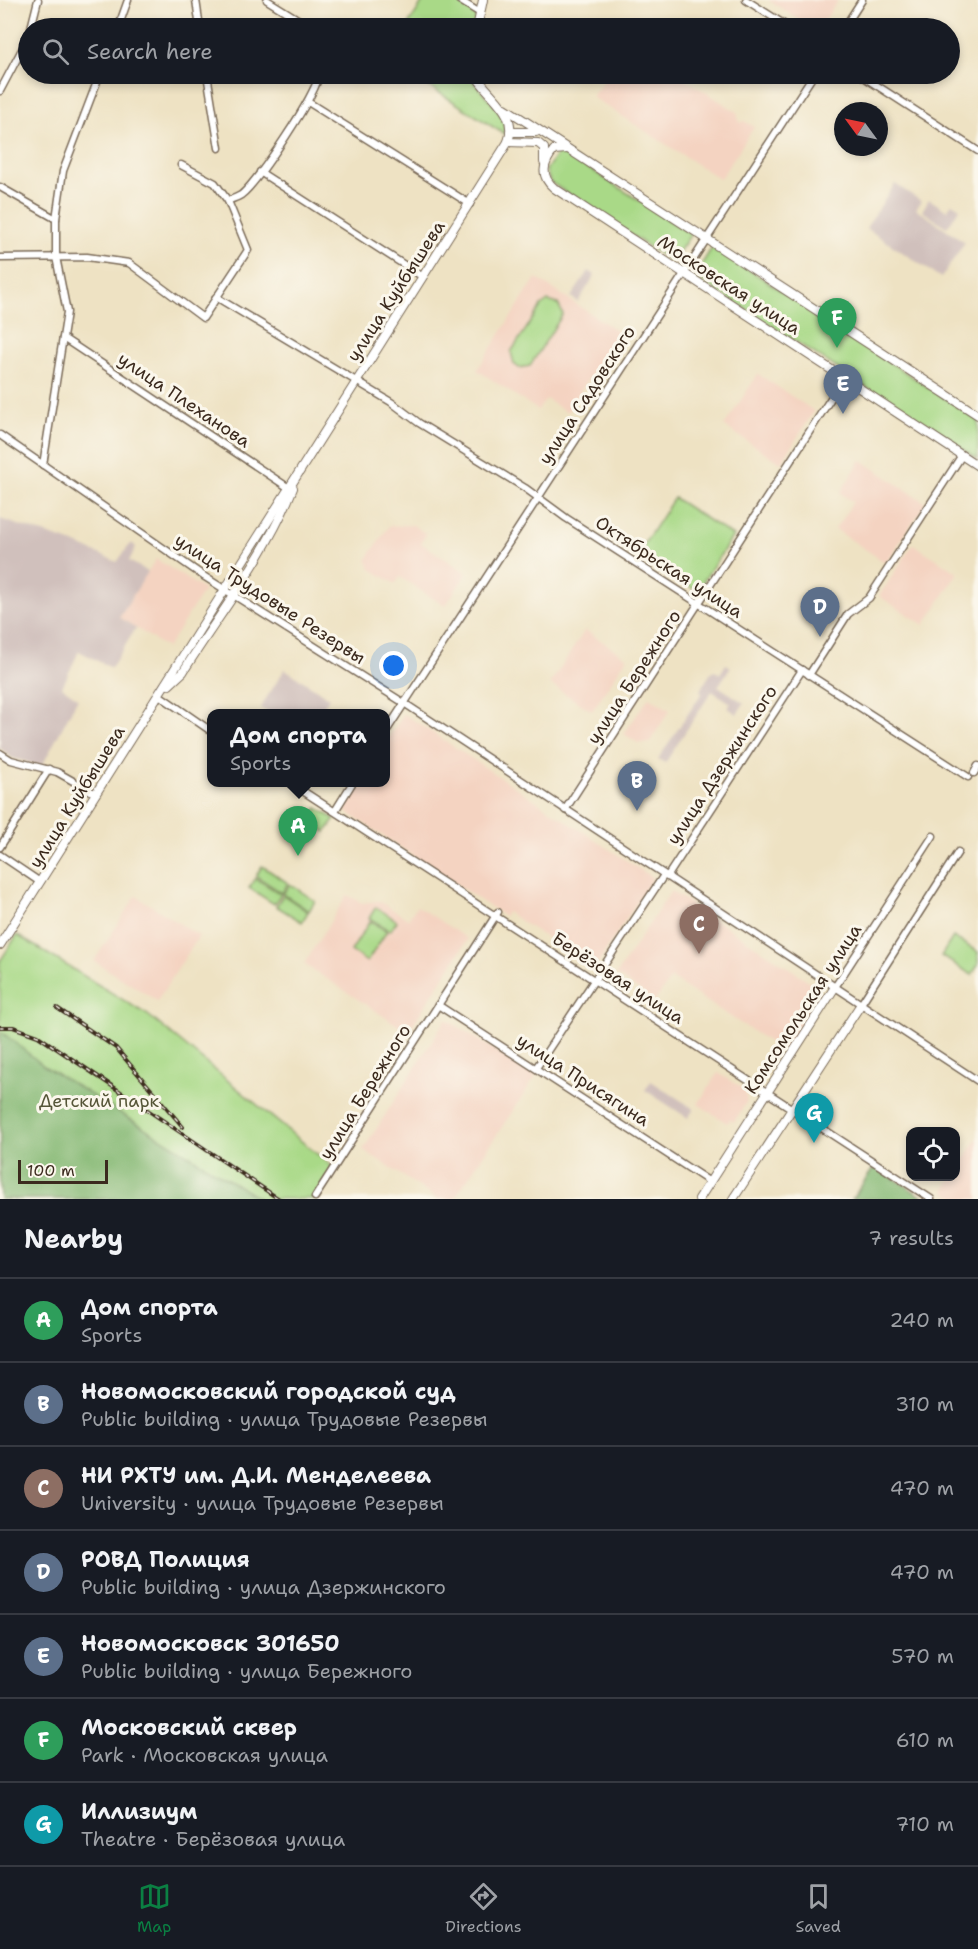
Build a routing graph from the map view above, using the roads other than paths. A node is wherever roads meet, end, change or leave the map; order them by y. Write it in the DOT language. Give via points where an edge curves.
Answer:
graph roads {
  1 [pos="38,0"];
  2 [pos="128,0"];
  3 [pos="196,0"];
  4 [pos="267,0"];
  5 [pos="459,0"];
  6 [pos="483,0"];
  7 [pos="746,0"];
  8 [pos="862,0"];
  9 [pos="480,14"];
  10 [pos="34,18"];
  11 [pos="122,18"];
  12 [pos="199,18"];
  13 [pos="296,18"];
  14 [pos="479,18"];
  15 [pos="774,18"];
  16 [pos="850,18"];
  17 [pos="18,57"];
  18 [pos="96,84"];
  19 [pos="209,84"];
  20 [pos="315,84"];
  21 [pos="483,84"];
  22 [pos="808,84"];
  23 [pos="874,84"];
  24 [pos="0,91"];
  25 [pos="308,102"];
  26 [pos="502,106"];
  27 [pos="510,132"];
  28 [pos="542,134"];
  29 [pos="508,142"];
  30 [pos="219,148"];
  31 [pos="568,150"];
  32 [pos="978,151"];
  33 [pos="182,165"];
  34 [pos="544,167"];
  35 [pos="260,172"];
  36 [pos="0,187"];
  37 [pos="228,201"];
  38 [pos="470,204"];
  39 [pos="57,219"];
  40 [pos="707,239"];
  41 [pos="56,257"];
  42 [pos="0,258"];
  43 [pos="684,274"];
  44 [pos="423,278"];
  45 [pos="216,297"];
  46 [pos="63,338"];
  47 [pos="844,378"];
  48 [pos="355,382"];
  49 [pos="978,414"];
  50 [pos="0,435"];
  51 [pos="962,455"];
  52 [pos="305,463"];
  53 [pos="43,465"];
  54 [pos="978,466"];
  55 [pos="289,488"];
  56 [pos="538,498"];
  57 [pos="229,592"];
  58 [pos="699,604"];
  59 [pos="802,670"];
  60 [pos="809,675"];
  61 [pos="159,695"];
  62 [pos="404,703"];
  63 [pos="390,725"];
  64 [pos="207,728"];
  65 [pos="0,753"];
  66 [pos="49,770"];
  67 [pos="973,772"];
  68 [pos="296,787"];
  69 [pos="350,787"];
  70 [pos="96,794"];
  71 [pos="565,810"];
  72 [pos="335,811"];
  73 [pos="933,836"];
  74 [pos="0,847"];
  75 [pos="958,852"];
  76 [pos="0,855"];
  77 [pos="665,876"];
  78 [pos="40,882"];
  79 [pos="496,914"];
  80 [pos="0,945"];
  81 [pos="593,981"];
  82 [pos="835,987"];
  83 [pos="861,1004"];
  84 [pos="438,1005"];
  85 [pos="536,1068"];
  86 [pos="978,1081"];
  87 [pos="766,1092"];
  88 [pos="792,1108"];
  89 [pos="710,1182"];
  90 [pos="315,1197"];
  91 [pos="699,1199"];
  92 [pos="733,1199"];
  93 [pos="931,1199"];
  1 -- 10 [label="street"];
  2 -- 11 [label="street"];
  3 -- 12 [label="street"];
  4 -- 13 [label="street"];
  5 -- 9 [label="street"];
  6 -- 9 [label="main road"];
  7 -- 15 [label="street"];
  8 -- 16 [label="street"];
  9 -- 14 [label="main road"];
  17 -- 24 [label="street"];
  18 -- 39 [label="street" via="63,171"];
  19 -- 30 [label="street"];
  20 -- 25 [label="street"];
  21 -- 26 [label="main road"];
  22 -- 40 [label="street, улица Садовского"];
  23 -- 32 [label="street"];
  25 -- 35 [label="street"];
  25 -- 38 [label="street"];
  26 -- 27 [label="main road, улица Куйбышева" via="508,115"];
  26 -- 28 [label="main road, Московская улица"];
  27 -- 28 [label="main road"];
  27 -- 29 [label="main road, улица Куйбышева"];
  28 -- 31 [label="main road, Московская улица"];
  29 -- 34 [label="main road" via="538,143 544,148"];
  29 -- 38 [label="main road, улица Куйбышева"];
  31 -- 34 [label="main road" via="554,150"];
  31 -- 40 [label="main road, Московская улица"];
  33 -- 37 [label="street" via="216,183"];
  34 -- 43 [label="main road, Московская улица" via="546,181 554,188"];
  35 -- 37 [label="street" via="241,195"];
  35 -- 44 [label="street"];
  36 -- 39 [label="street"];
  37 -- 45 [label="street" via="248,250"];
  38 -- 44 [label="main road, улица Куйбышева"];
  39 -- 41 [label="street"];
  40 -- 43 [label="street, улица Садовского"];
  40 -- 49 [label="main road, Московская улица"];
  41 -- 42 [label="street"];
  41 -- 45 [label="street" via="132,264 203,318"];
  41 -- 46 [label="street" via="67,312"];
  43 -- 47 [label="main road, Московская улица"];
  43 -- 56 [label="street, улица Садовского"];
  44 -- 48 [label="main road, улица Куйбышева"];
  45 -- 48 [label="street, Октябрьская улица"];
  46 -- 53 [label="street"];
  46 -- 55 [label="street, улица Плеханова"];
  47 -- 51 [label="main road, Московская улица"];
  47 -- 58 [label="street, улица Бережного"];
  48 -- 52 [label="main road, улица Куйбышева"];
  48 -- 56 [label="street, Октябрьская улица"];
  50 -- 53 [label="street, улица Трудовые Резервы"];
  51 -- 54 [label="main road, Московская улица"];
  51 -- 60 [label="street" via="869,598 848,614"];
  52 -- 55 [label="main road, улица Куйбышева"];
  52 -- 57 [label="main road" via="273,529"];
  53 -- 57 [label="street, улица Трудовые Резервы"];
  55 -- 57 [label="main road, улица Куйбышева"];
  56 -- 58 [label="street, Октябрьская улица"];
  56 -- 62 [label="street, улица Садовского"];
  57 -- 61 [label="main road, улица Куйбышева" via="183,672"];
  57 -- 62 [label="street, улица Трудовые Резервы"];
  58 -- 59 [label="street, Октябрьская улица"];
  58 -- 71 [label="street, улица Бережного"];
  59 -- 60 [label="street, Октябрьская улица"];
  59 -- 77 [label="street, улица Дзержинского"];
  60 -- 67 [label="street, Октябрьская улица"];
  61 -- 64 [label="street"];
  61 -- 70 [label="main road, улица Куйбышева"];
  62 -- 63 [label="street, улица Садовского"];
  62 -- 71 [label="street, улица Трудовые Резервы"];
  65 -- 66 [label="street" via="11,760"];
  66 -- 70 [label="street"];
  66 -- 74 [label="street"];
  68 -- 72 [label="street, Берёзовая улица"];
  69 -- 72 [label="street"];
  70 -- 78 [label="main road, улица Куйбышева"];
  71 -- 77 [label="street, улица Трудовые Резервы"];
  72 -- 79 [label="street, Берёзовая улица"];
  73 -- 82 [label="street, Комсомольская улица"];
  75 -- 83 [label="street"];
  76 -- 78 [label="street"];
  77 -- 81 [label="street, улица Дзержинского"];
  77 -- 82 [label="street, улица Трудовые Резервы"];
  78 -- 80 [label="main road, улица Куйбышева"];
  79 -- 81 [label="street, Берёзовая улица"];
  79 -- 84 [label="street, улица Бережного"];
  81 -- 85 [label="street, улица Дзержинского"];
  81 -- 87 [label="street, Берёзовая улица"];
  82 -- 83 [label="street, улица Трудовые Резервы"];
  82 -- 87 [label="main road, Комсомольская улица"];
  83 -- 86 [label="street, улица Трудовые Резервы"];
  83 -- 88 [label="main road"];
  84 -- 85 [label="street, улица Присягина"];
  84 -- 90 [label="street, улица Бережного"];
  85 -- 89 [label="street, улица Присягина"];
  87 -- 88 [label="street, Берёзовая улица"];
  87 -- 89 [label="main road, Комсомольская улица"];
  88 -- 92 [label="main road"];
  88 -- 93 [label="street, Берёзовая улица"];
  89 -- 91 [label="main road, Комсомольская улица"];
}
